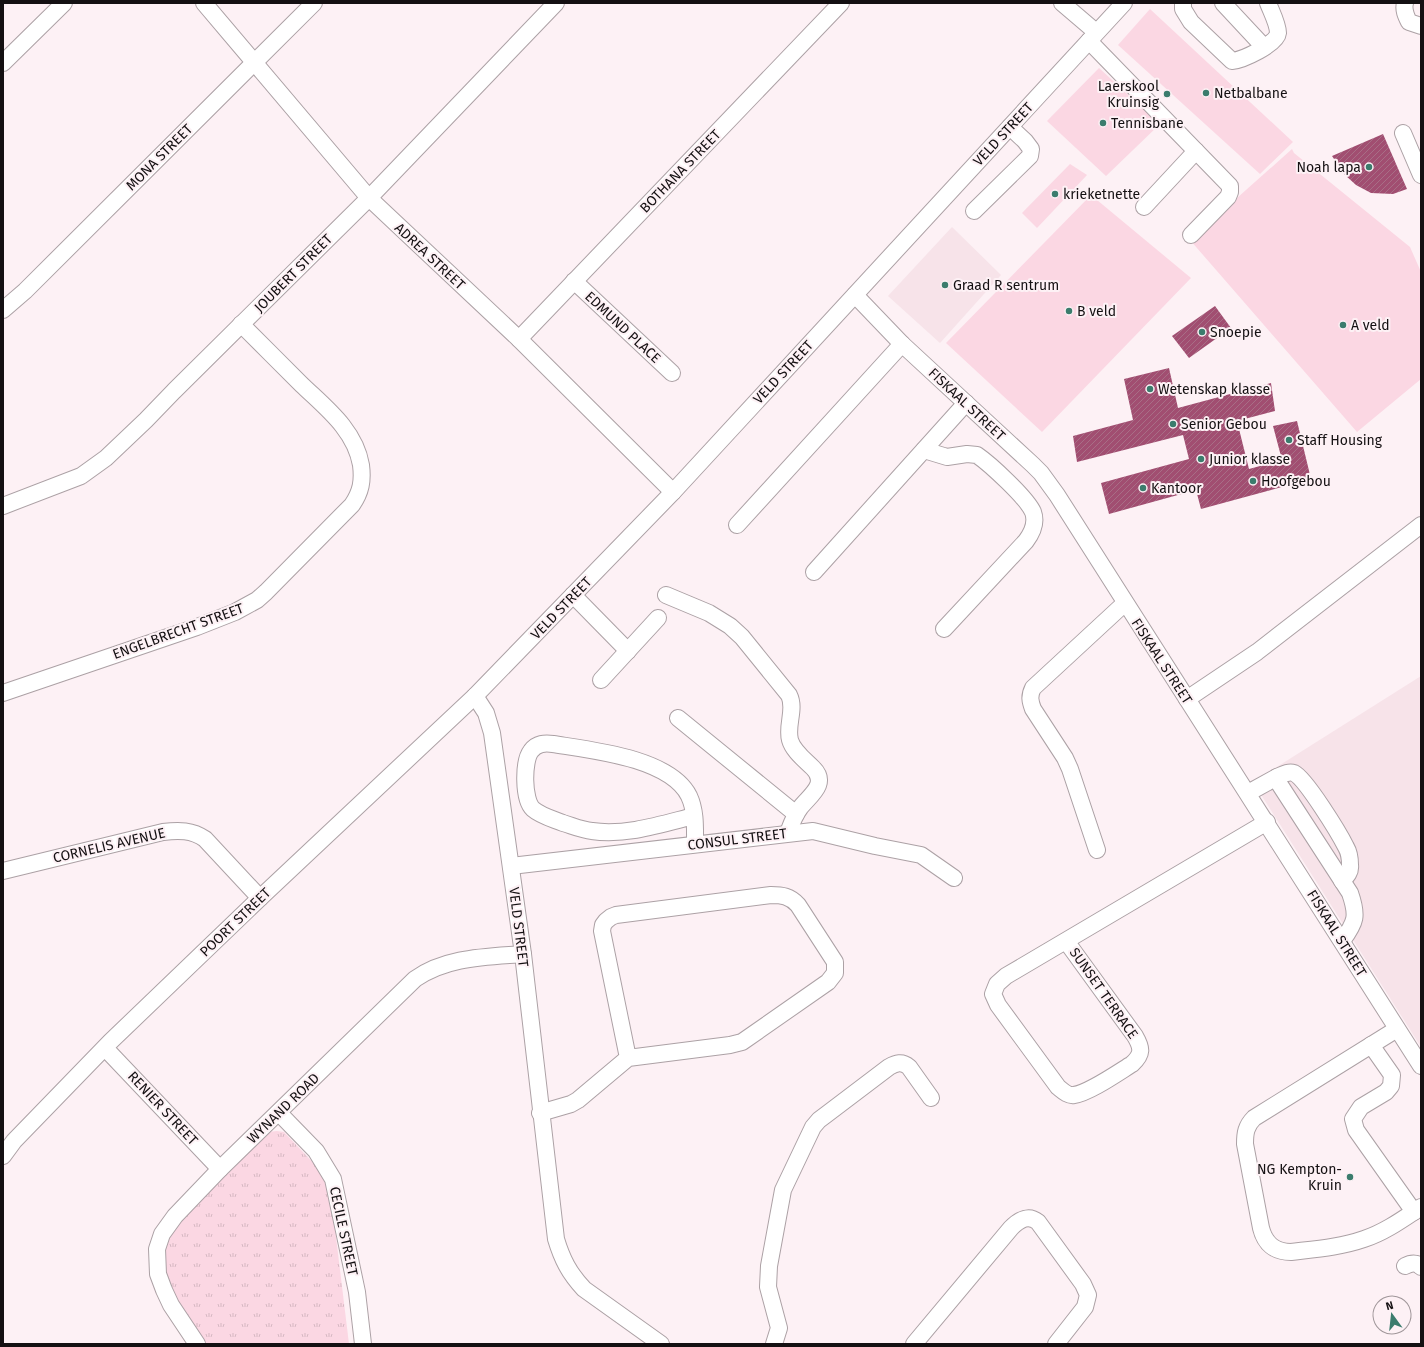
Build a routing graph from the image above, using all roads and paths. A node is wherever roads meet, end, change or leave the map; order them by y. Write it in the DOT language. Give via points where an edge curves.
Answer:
graph roads {
  1 [pos="64,3"];
  2 [pos="204,3"];
  3 [pos="314,3"];
  4 [pos="556,3"];
  5 [pos="841,3"];
  6 [pos="1062,3"];
  7 [pos="1124,3"];
  8 [pos="1183,3"];
  9 [pos="1223,3"];
  10 [pos="1268,3"];
  11 [pos="1405,3"];
  12 [pos="1421,26"];
  13 [pos="1092,37"];
  14 [pos="1264,47"];
  15 [pos="3,63"];
  16 [pos="254,63"];
  17 [pos="1010,127"];
  18 [pos="1403,133"];
  19 [pos="1196,151"];
  20 [pos="1421,175"];
  21 [pos="369,198"];
  22 [pos="1144,207"];
  23 [pos="974,211"];
  24 [pos="1191,235"];
  25 [pos="574,281"];
  26 [pos="855,295"];
  27 [pos="3,310"];
  28 [pos="241,324"];
  29 [pos="519,340"];
  30 [pos="902,344"];
  31 [pos="672,373"];
  32 [pos="966,403"];
  33 [pos="924,450"];
  34 [pos="673,492"];
  35 [pos="3,506"];
  36 [pos="737,525"];
  37 [pos="1421,525"];
  38 [pos="814,572"];
  39 [pos="573,595"];
  40 [pos="666,595"];
  41 [pos="1125,603"];
  42 [pos="658,618"];
  43 [pos="944,629"];
  44 [pos="628,651"];
  45 [pos="601,680"];
  46 [pos="3,693"];
  47 [pos="475,696"];
  48 [pos="1187,699"];
  49 [pos="678,718"];
  50 [pos="1277,777"];
  51 [pos="1248,793"];
  52 [pos="796,814"];
  53 [pos="694,816"];
  54 [pos="1267,822"];
  55 [pos="788,833"];
  56 [pos="696,844"];
  57 [pos="1098,850"];
  58 [pos="511,866"];
  59 [pos="3,871"];
  60 [pos="954,878"];
  61 [pos="1342,881"];
  62 [pos="260,898"];
  63 [pos="1066,941"];
  64 [pos="1342,941"];
  65 [pos="523,954"];
  66 [pos="1397,1029"];
  67 [pos="1371,1045"];
  68 [pos="104,1048"];
  69 [pos="628,1058"];
  70 [pos="1421,1066"];
  71 [pos="931,1098"];
  72 [pos="279,1113"];
  73 [pos="540,1113"];
  74 [pos="9,1137"];
  75 [pos="3,1156"];
  76 [pos="220,1169"];
  77 [pos="1417,1210"];
  78 [pos="197,1344"];
  79 [pos="363,1344"];
  80 [pos="661,1344"];
  81 [pos="774,1344"];
  82 [pos="914,1344"];
  83 [pos="1056,1344"];
  1 -- 15 [label="street"];
  2 -- 16 [label="street, ADREA STREET"];
  3 -- 16 [label="street, MONA STREET"];
  4 -- 21 [label="street, JOUBERT STREET"];
  5 -- 25 [label="street, BOTHANA STREET"];
  6 -- 13 [label="street"];
  7 -- 13 [label="street, VELD STREET"];
  8 -- 14 [label="street" via="1183,9 1191,22 1232,61 1238,61"];
  9 -- 14 [label="street"];
  10 -- 14 [label="street" via="1278,31 1273,42"];
  11 -- 12 [label="street" via="1409,22"];
  13 -- 17 [label="street, VELD STREET"];
  13 -- 19 [label="street"];
  16 -- 21 [label="street, ADREA STREET"];
  16 -- 27 [label="street, MONA STREET"];
  17 -- 23 [label="street" via="1028,144 1031,149 1030,156"];
  17 -- 26 [label="street, VELD STREET"];
  18 -- 20 [label="street"];
  19 -- 22 [label="street"];
  19 -- 24 [label="street" via="1230,186 1230,192"];
  21 -- 28 [label="street, JOUBERT STREET"];
  21 -- 29 [label="street, ADREA STREET"];
  25 -- 29 [label="street, BOTHANA STREET"];
  25 -- 31 [label="street, EDMUND PLACE"];
  26 -- 30 [label="street, FISKAAL STREET"];
  26 -- 34 [label="street, VELD STREET"];
  28 -- 35 [label="street, JOUBERT STREET" via="106,458 81,476"];
  28 -- 46 [label="street, ENGELBRECHT STREET" via="347,430 359,454 363,475 357,498 266,592 246,606 197,627"];
  29 -- 34 [label="street, ADREA STREET"];
  30 -- 32 [label="street, FISKAAL STREET"];
  30 -- 36 [label="street"];
  32 -- 33 [label="street"];
  32 -- 41 [label="street, FISKAAL STREET" via="1041,473"];
  33 -- 38 [label="street"];
  33 -- 43 [label="street" via="947,457 977,455 1026,500 1034,519 1033,530 1026,542"];
  34 -- 39 [label="street, VELD STREET"];
  37 -- 48 [label="street" via="1257,652"];
  39 -- 44 [label="street"];
  39 -- 47 [label="street, VELD STREET"];
  40 -- 52 [label="street" via="709,613 730,626 742,637 792,700 789,739 795,750 816,771 820,781"];
  41 -- 48 [label="street, FISKAAL STREET"];
  41 -- 57 [label="street" via="1033,688 1030,694 1033,709 1070,769"];
  42 -- 44 [label="street"];
  44 -- 45 [label="street"];
  47 -- 58 [label="street, VELD STREET" via="486,713 492,733"];
  47 -- 62 [label="street, POORT STREET"];
  48 -- 51 [label="street, FISKAAL STREET"];
  49 -- 52 [label="street"];
  50 -- 51 [label="street"];
  50 -- 61 [label="street"];
  50 -- 61 [label="street" via="1285,773 1294,773 1309,788 1346,848 1350,870"];
  51 -- 54 [label="street, FISKAAL STREET"];
  52 -- 55 [label="street"];
  53 -- 53 [label="street" via="689,796 677,781 629,758 547,743 541,743 529,755 525,779 527,800 531,808 551,819 591,831 610,833"];
  53 -- 56 [label="street"];
  54 -- 63 [label="street, SUNSET TERRACE"];
  54 -- 64 [label="street, FISKAAL STREET"];
  55 -- 56 [label="street, CONSUL STREET"];
  55 -- 60 [label="street, CONSUL STREET" via="817,831 915,853"];
  56 -- 58 [label="street, CONSUL STREET"];
  58 -- 65 [label="street, VELD STREET"];
  59 -- 62 [label="street, CORNELIS AVENUE" via="163,832 181,830 198,834 205,839"];
  61 -- 64 [label="street" via="1354,903 1355,920"];
  62 -- 68 [label="street, POORT STREET"];
  63 -- 63 [label="street, SUNSET TERRACE" via="1006,976 997,984 993,994 998,1005 1052,1080 1063,1092 1074,1095 1132,1064 1138,1059 1141,1049 1135,1036"];
  64 -- 66 [label="street, FISKAAL STREET"];
  65 -- 72 [label="street, WYNAND ROAD" via="458,960 426,971"];
  65 -- 73 [label="street, VELD STREET"];
  66 -- 67 [label="street"];
  66 -- 70 [label="street, FISKAAL STREET"];
  67 -- 77 [label="street" via="1392,1076 1391,1086 1386,1092 1361,1107 1353,1119 1356,1130"];
  67 -- 77 [label="street" via="1254,1118 1249,1124 1245,1144 1261,1228 1263,1235 1276,1250 1291,1252 1343,1245 1364,1239"];
  68 -- 74 [label="street, POORT STREET"];
  68 -- 76 [label="street, RENIER STREET"];
  69 -- 69 [label="street" via="742,1042 828,982 835,973 835,962 798,905 785,896 771,896 611,917 603,925 602,930"];
  69 -- 73 [label="street" via="578,1100"];
  71 -- 81 [label="street" via="908,1067 896,1063 813,1127 783,1190 769,1266 768,1286 779,1328"];
  72 -- 76 [label="street, WYNAND ROAD"];
  72 -- 79 [label="street, CECILE STREET" via="316,1151 333,1179 357,1292"];
  73 -- 80 [label="street, VELD STREET" via="556,1239 566,1265 573,1278 584,1289"];
  74 -- 75 [label="street, POORT STREET"];
  76 -- 78 [label="street, WYNAND ROAD" via="175,1216 162,1234 157,1249 158,1274 164,1290"];
  82 -- 83 [label="street" via="1011,1228 1020,1219 1028,1218 1038,1222 1083,1284 1088,1295 1085,1307"];
}
